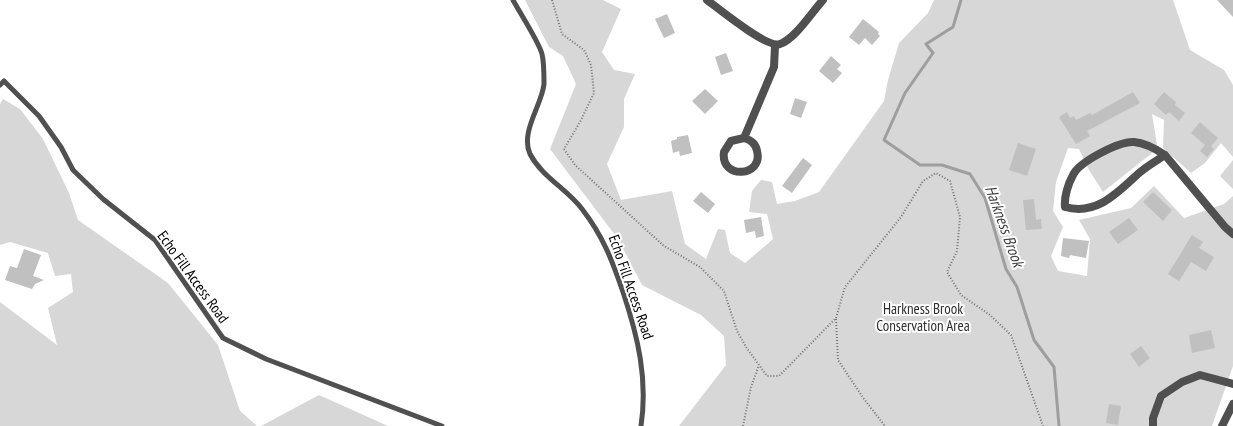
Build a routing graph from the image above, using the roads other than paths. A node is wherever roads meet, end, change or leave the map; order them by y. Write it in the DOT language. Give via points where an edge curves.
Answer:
graph roads {
  1 [pos="513,0"];
  2 [pos="707,0"];
  3 [pos="823,0"];
  4 [pos="776,46"];
  5 [pos="0,85"];
  6 [pos="744,138"];
  7 [pos="1165,155"];
  8 [pos="1233,234"];
  9 [pos="1233,384"];
  10 [pos="1233,404"];
  11 [pos="442,426"];
  12 [pos="642,426"];
  13 [pos="1153,426"];
  14 [pos="1222,426"];
  1 -- 12 [label="lane, Echo Fill Access Road" via="542,53 544,85 528,134 530,153 544,173 581,207 599,230 609,252 632,318 640,352 644,390"];
  2 -- 4 [label="street"];
  3 -- 4 [label="street" via="793,34"];
  4 -- 6 [label="street" via="774,67"];
  5 -- 11 [label="lane, Echo Fill Access Road" via="4,81 39,116 61,147 73,170 155,240 223,338 266,359"];
  6 -- 6 [label="street" via="754,144 758,158 749,170 738,172 726,164 724,152 732,141"];
  7 -- 7 [label="street" via="1134,142 1123,143 1104,151 1073,173 1065,207 1074,210 1102,204 1116,196 1141,172"];
  7 -- 8 [label="street"];
  9 -- 13 [label="street" via="1200,375 1182,382 1161,396 1153,418"];
  10 -- 14 [label="street"];
}
